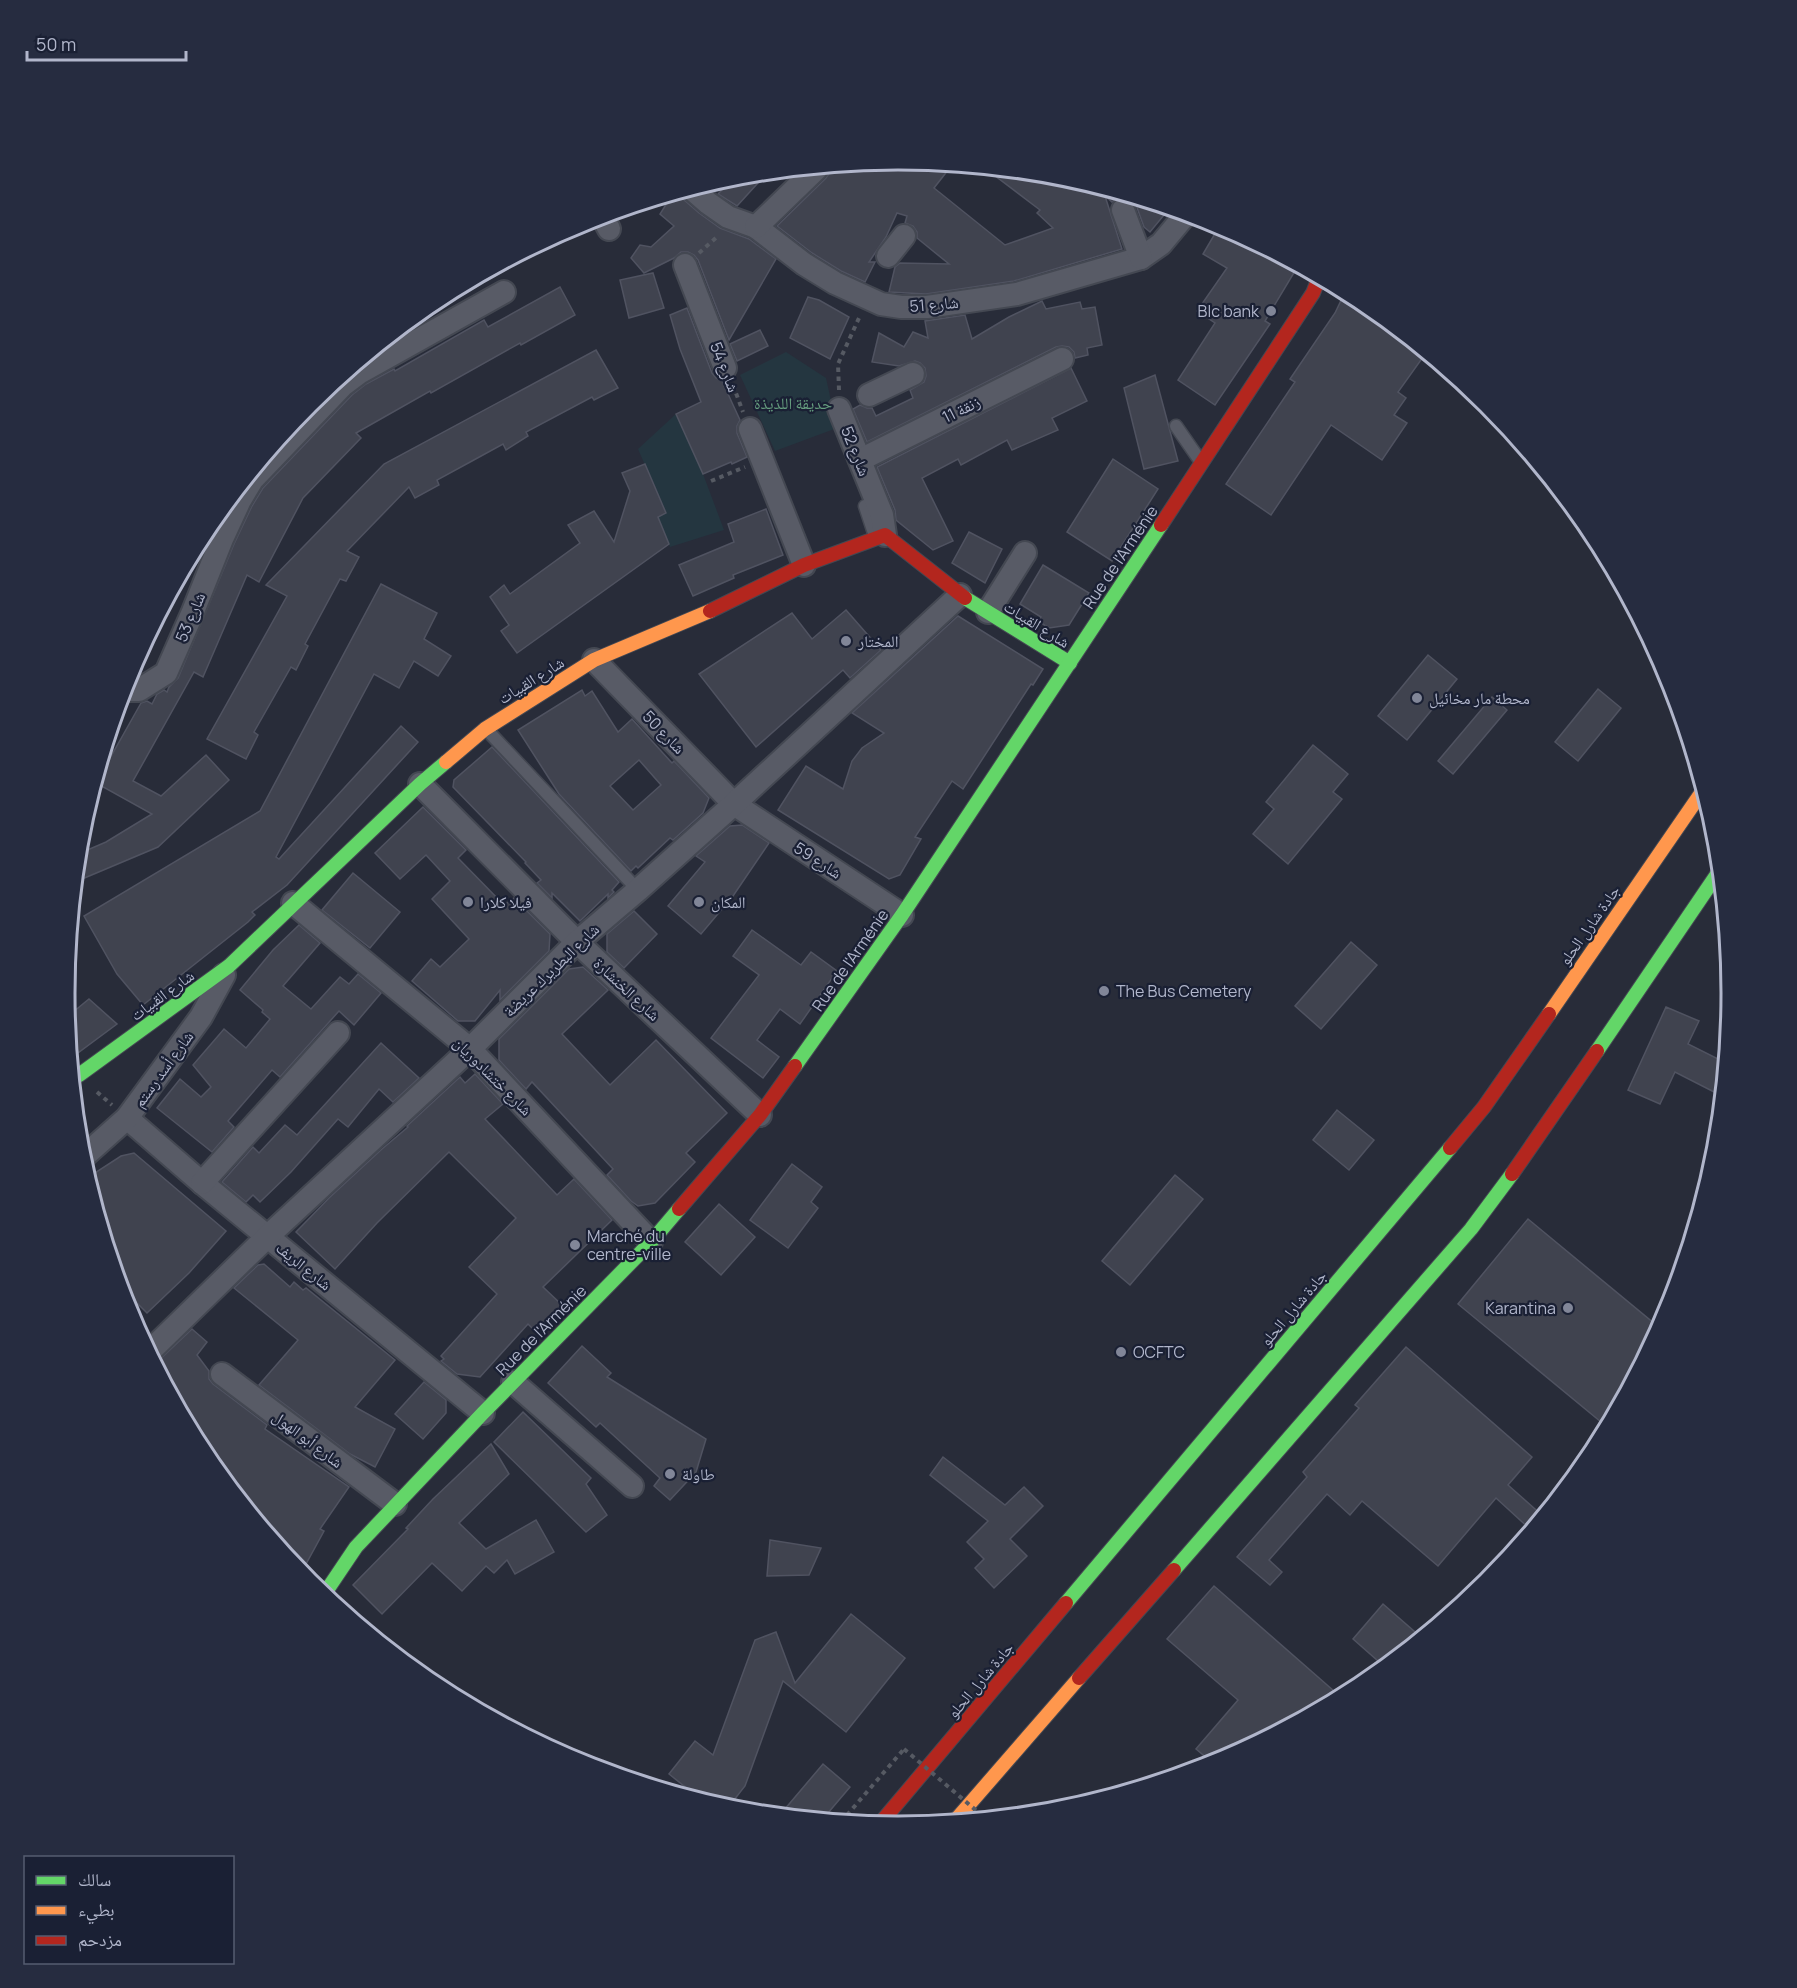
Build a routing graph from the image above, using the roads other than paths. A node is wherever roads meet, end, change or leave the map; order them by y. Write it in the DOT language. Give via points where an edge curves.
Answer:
graph roads {
  1 [pos="805,176"];
  2 [pos="700,195"];
  3 [pos="1123,210"];
  4 [pos="1181,221"];
  5 [pos="745,223"];
  6 [pos="904,236"];
  7 [pos="888,256"];
  8 [pos="1141,258"];
  9 [pos="685,265"];
  10 [pos="1316,284"];
  11 [pos="504,292"];
  12 [pos="1062,359"];
  13 [pos="726,368"];
  14 [pos="913,374"];
  15 [pos="355,376"];
  16 [pos="869,395"];
  17 [pos="839,409"];
  18 [pos="1176,426"];
  19 [pos="750,429"];
  20 [pos="860,460"];
  21 [pos="1202,464"];
  22 [pos="240,500"];
  23 [pos="865,506"];
  24 [pos="881,536"];
  25 [pos="1025,553"];
  26 [pos="804,565"];
  27 [pos="960,595"];
  28 [pos="988,612"];
  29 [pos="594,660"];
  30 [pos="1070,663"];
  31 [pos="134,690"];
  32 [pos="485,729"];
  33 [pos="420,784"];
  34 [pos="1698,798"];
  35 [pos="734,804"];
  36 [pos="1714,879"];
  37 [pos="638,890"];
  38 [pos="293,903"];
  39 [pos="902,915"];
  40 [pos="577,942"];
  41 [pos="229,966"];
  42 [pos="338,1033"];
  43 [pos="470,1049"];
  44 [pos="79,1074"];
  45 [pos="760,1115"];
  46 [pos="127,1118"];
  47 [pos="90,1151"];
  48 [pos="202,1183"];
  49 [pos="268,1236"];
  50 [pos="651,1242"];
  51 [pos="153,1343"];
  52 [pos="222,1374"];
  53 [pos="513,1382"];
  54 [pos="483,1413"];
  55 [pos="632,1486"];
  56 [pos="395,1504"];
  57 [pos="329,1588"];
  58 [pos="960,1815"];
  59 [pos="886,1817"];
  1 -- 5 [label="street"];
  2 -- 5 [label="street, شارع 51" via="717,210"];
  3 -- 8 [label="street"];
  4 -- 8 [label="street, شارع 51" via="1161,244"];
  5 -- 8 [label="street, شارع 51" via="814,271 867,299 901,307 927,308 1017,294"];
  6 -- 7 [label="street"];
  9 -- 13 [label="street, شارع 54"];
  10 -- 21 [label="main road, Rue de l'Arménie"];
  11 -- 15 [label="street, شارع 53"];
  12 -- 20 [label="street, زنقة 11"];
  14 -- 16 [label="street"];
  17 -- 20 [label="street, شارع 52"];
  18 -- 21 [label="lane"];
  19 -- 26 [label="street"];
  20 -- 24 [label="street, شارع 52" via="882,515"];
  21 -- 30 [label="main road, Rue de l'Arménie"];
  22 -- 31 [label="street, شارع 53" via="166,673"];
  23 -- 24 [label="lane"];
  24 -- 26 [label="main road, شارع القبيات"];
  24 -- 27 [label="main road, شارع القبيات"];
  25 -- 28 [label="street"];
  26 -- 29 [label="main road, شارع القبيات" via="694,619"];
  27 -- 28 [label="main road, شارع القبيات"];
  27 -- 35 [label="street, شارع البطريرك عريضة"];
  28 -- 30 [label="main road, شارع القبيات"];
  29 -- 32 [label="main road, شارع القبيات"];
  29 -- 35 [label="street, شارع 50"];
  30 -- 39 [label="main road, Rue de l'Arménie"];
  32 -- 33 [label="main road, شارع القبيات"];
  32 -- 37 [label="lane"];
  33 -- 38 [label="main road, شارع القبيات"];
  33 -- 40 [label="street, شارع الخنشارة"];
  34 -- 59 [label="main road, جادة شارل الحلو" via="1484,1107"];
  35 -- 37 [label="street, شارع البطريرك عريضة"];
  35 -- 39 [label="street, شارع 59"];
  36 -- 58 [label="main road" via="1471,1229"];
  37 -- 40 [label="street, شارع البطريرك عريضة"];
  38 -- 41 [label="main road, شارع القبيات"];
  38 -- 43 [label="street, شارع ختشادوريان"];
  39 -- 45 [label="main road, Rue de l'Arménie"];
  40 -- 43 [label="street, شارع البطريرك عريضة"];
  40 -- 45 [label="street, شارع الخنشارة"];
  41 -- 44 [label="main road, شارع القبيات"];
  41 -- 46 [label="street, شارع أسد رستم" via="201,1017"];
  42 -- 48 [label="street"];
  43 -- 49 [label="street, شارع البطريرك عريضة"];
  43 -- 50 [label="street, شارع ختشادوريان"];
  45 -- 50 [label="main road, Rue de l'Arménie"];
  46 -- 47 [label="street, شارع أسد رستم"];
  46 -- 48 [label="street, شارع الريف"];
  48 -- 49 [label="street, شارع الريف"];
  49 -- 51 [label="street, شارع البطريرك عريضة"];
  49 -- 54 [label="street, شارع الريف"];
  50 -- 53 [label="main road, Rue de l'Arménie"];
  52 -- 56 [label="street, شارع أبو الهول"];
  53 -- 54 [label="main road, Rue de l'Arménie"];
  53 -- 55 [label="street"];
  54 -- 56 [label="main road, Rue de l'Arménie"];
  56 -- 57 [label="main road, Rue de l'Arménie" via="356,1546"];
}
